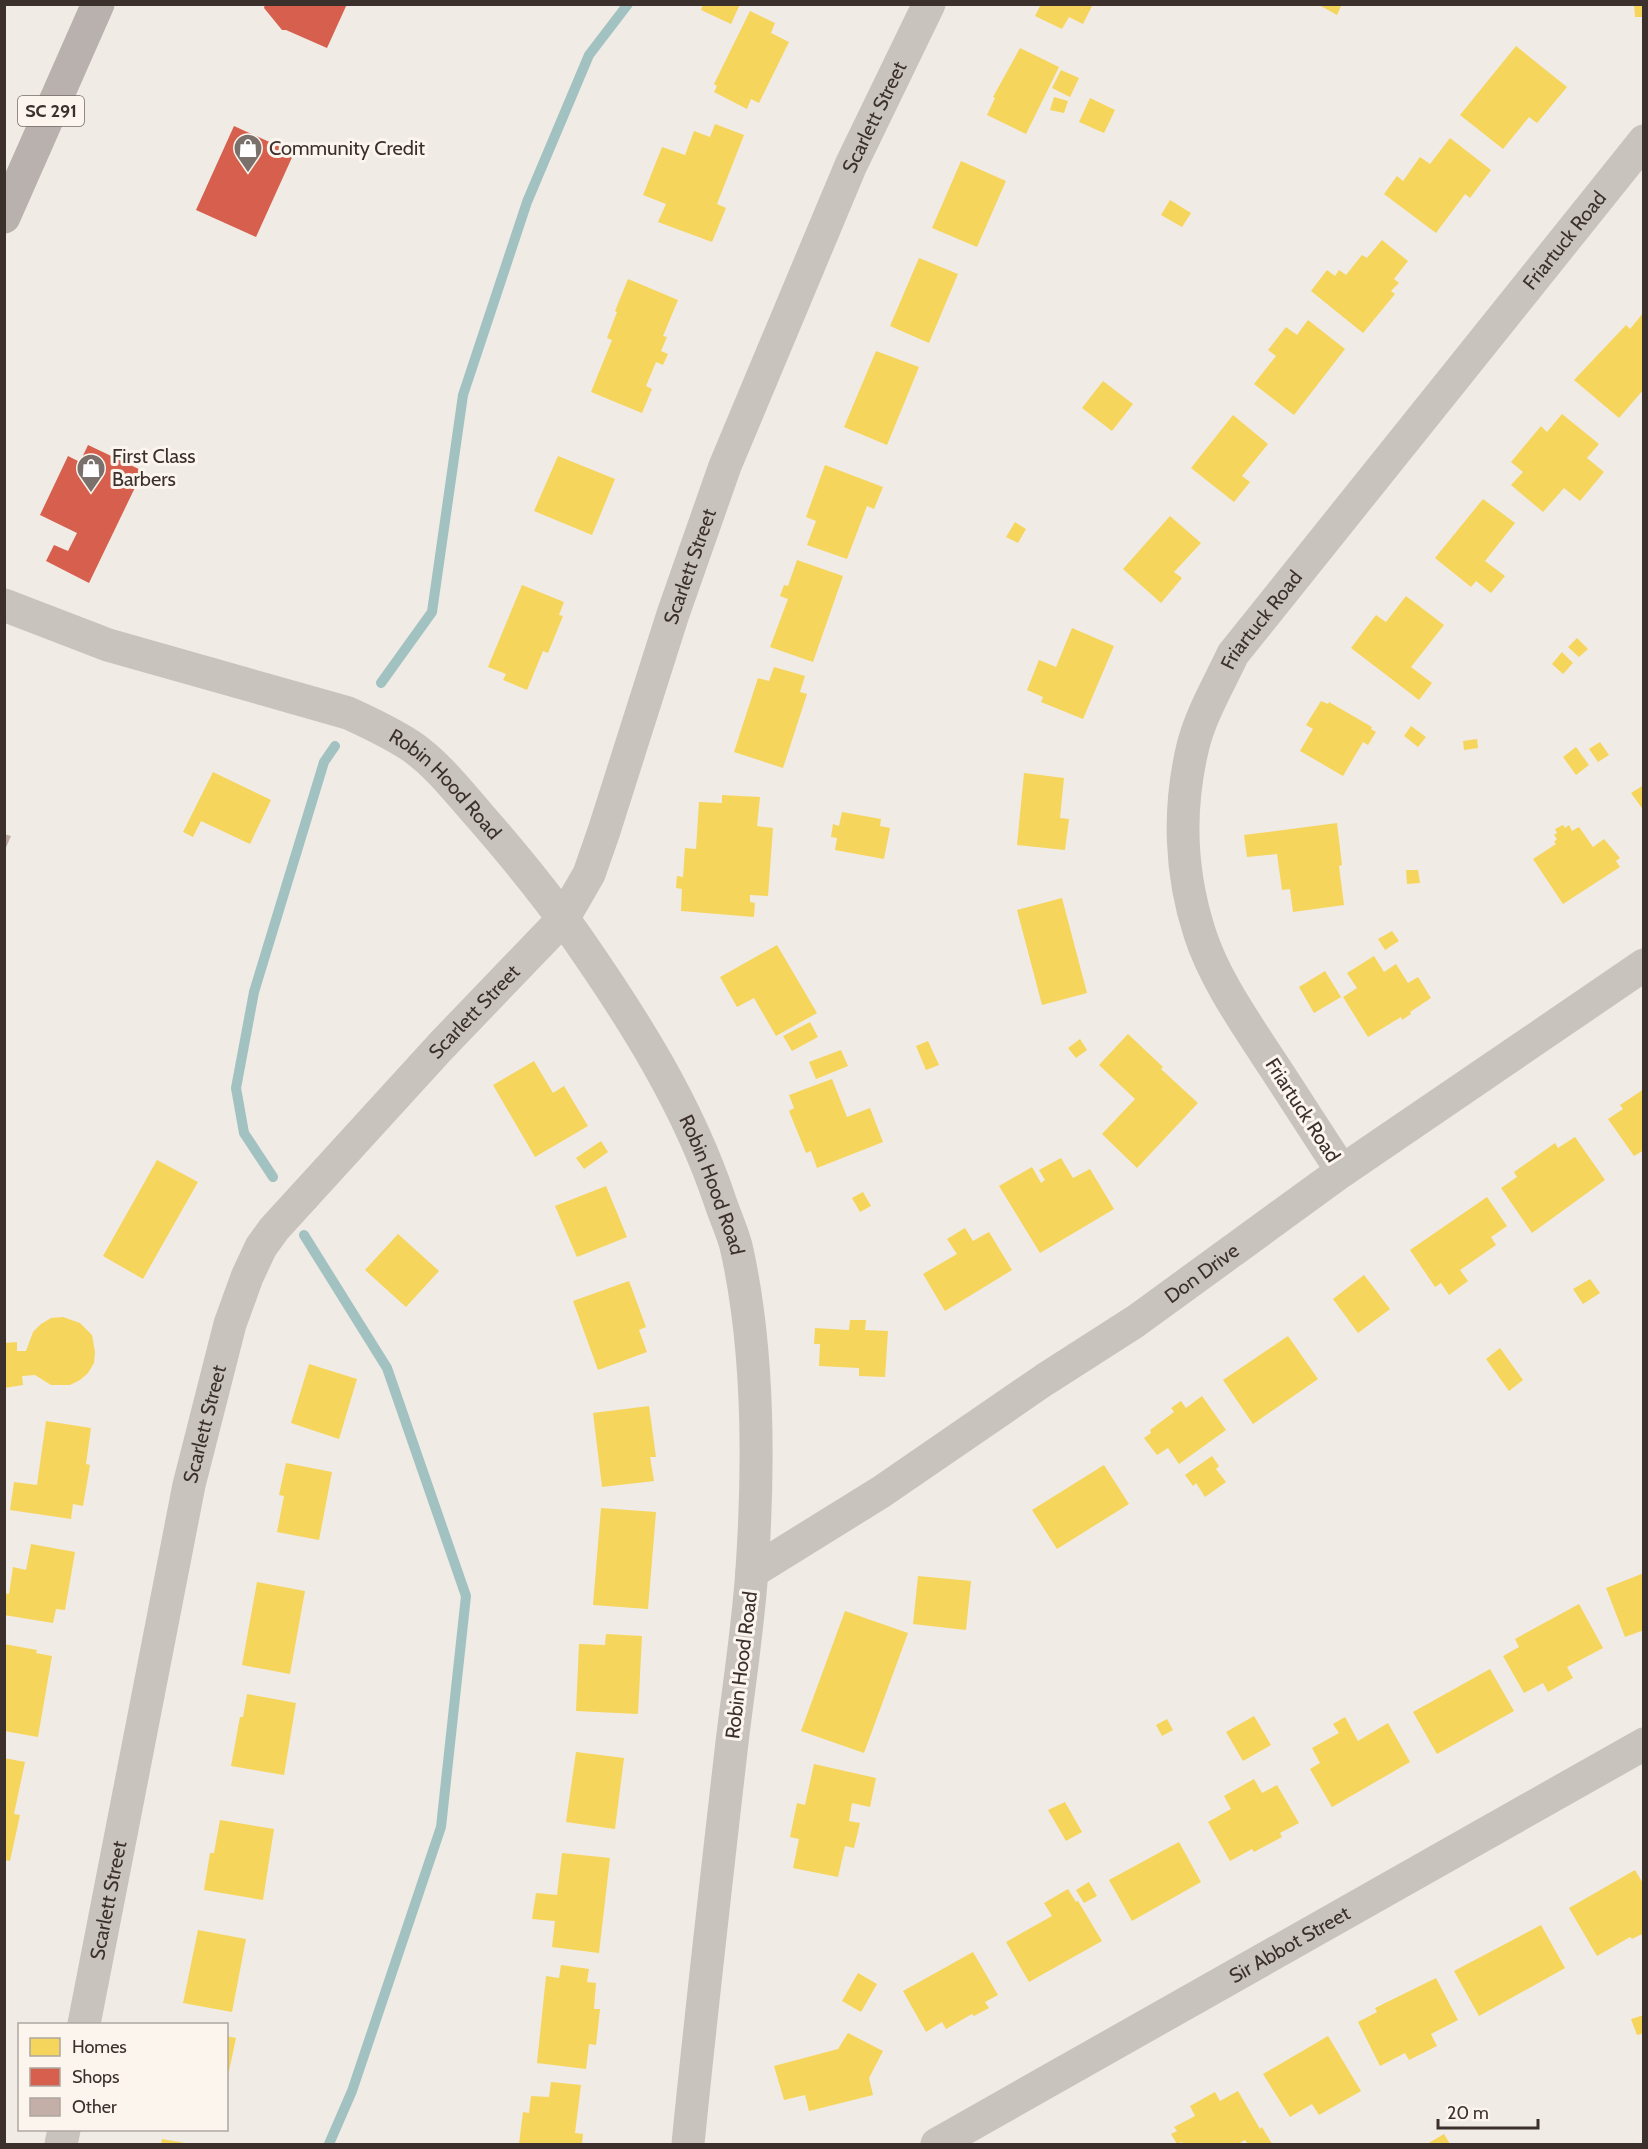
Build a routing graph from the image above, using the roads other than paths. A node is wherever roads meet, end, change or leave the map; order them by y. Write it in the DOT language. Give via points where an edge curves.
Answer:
graph roads {
  1 [pos="98,4"];
  2 [pos="928,4"];
  3 [pos="1644,141"];
  4 [pos="4,216"];
  5 [pos="4,605"];
  6 [pos="563,919"];
  7 [pos="1644,965"];
  8 [pos="1342,1171"];
  9 [pos="752,1572"];
  10 [pos="1644,1744"];
  11 [pos="84,2023"];
  12 [pos="688,2145"];
  13 [pos="936,2145"];
  1 -- 4 [label="main road, SC 291"];
  2 -- 6 [label="street, Scarlett Street" via="851,165 724,466 589,874"];
  3 -- 8 [label="street, Friartuck Road" via="1233,654 1194,744 1185,783 1182,830 1186,880 1200,935 1228,997"];
  5 -- 6 [label="street, Robin Hood Road" via="108,645 348,713 384,730 414,748 447,778"];
  6 -- 9 [label="street, Robin Hood Road" via="659,1065 715,1184 735,1244 750,1326 755,1482"];
  6 -- 11 [label="street, Scarlett Street" via="274,1229 247,1277 230,1324 189,1485"];
  7 -- 8 [label="street, Don Drive"];
  8 -- 9 [label="street, Don Drive" via="1136,1321 881,1492"];
  9 -- 12 [label="street, Robin Hood Road"];
  10 -- 13 [label="street, Sir Abbot Street"];
}
